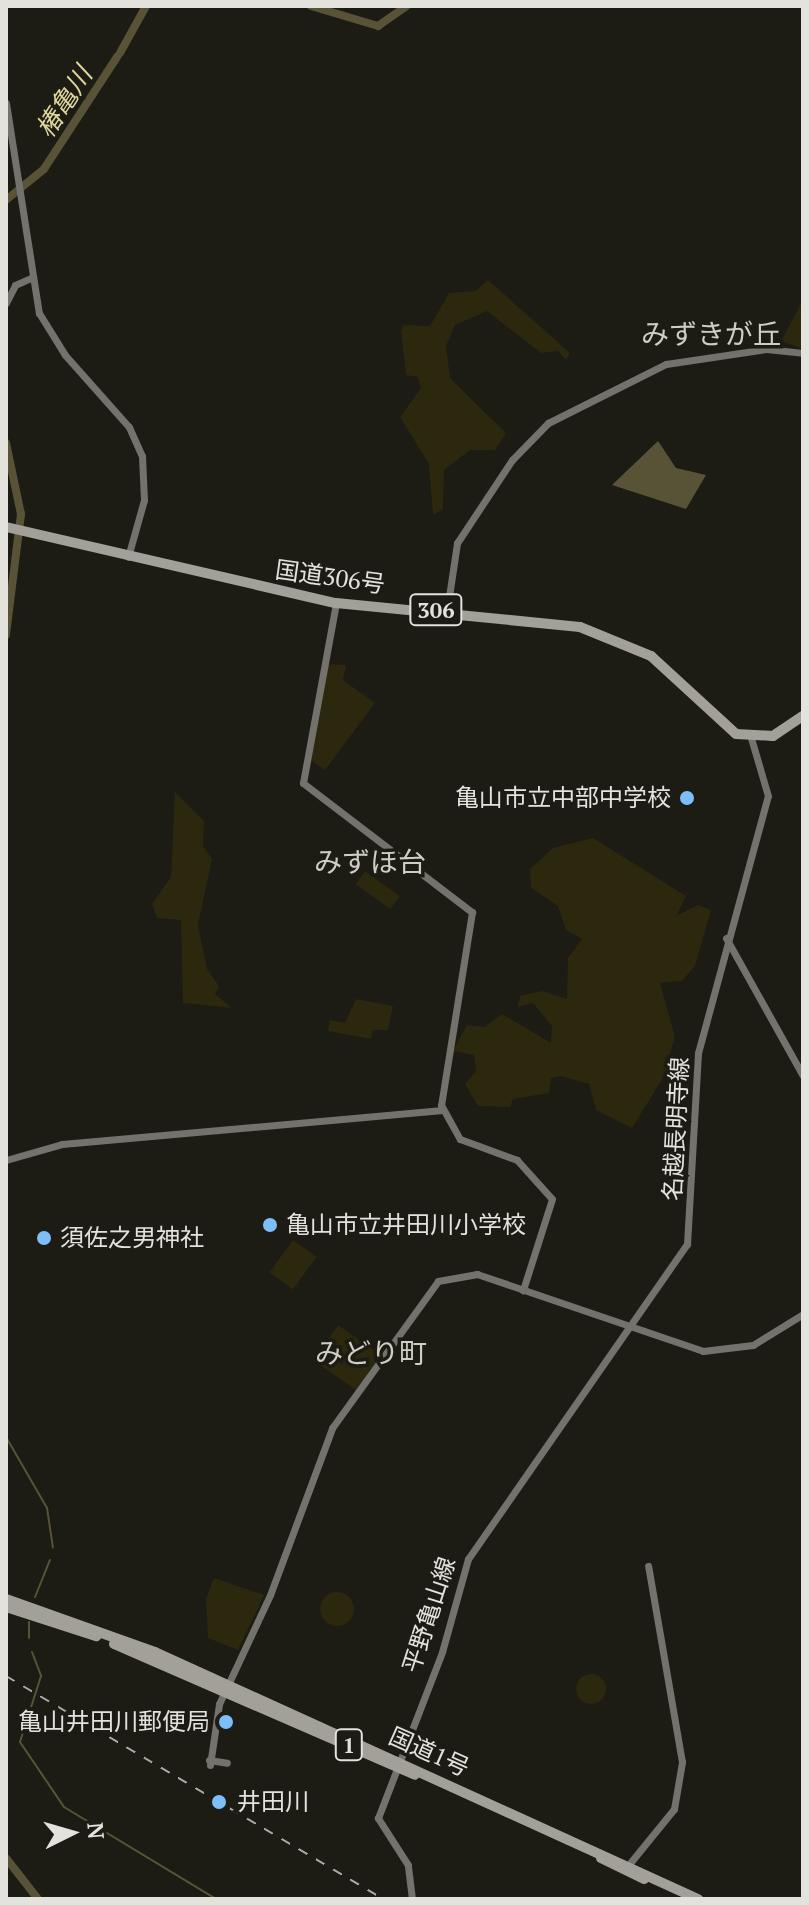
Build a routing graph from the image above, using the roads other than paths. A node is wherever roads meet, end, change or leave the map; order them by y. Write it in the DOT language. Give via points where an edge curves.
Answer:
graph roads {
  1 [pos="6,103"];
  2 [pos="31,278"];
  3 [pos="6,303"];
  4 [pos="803,353"];
  5 [pos="9,527"];
  6 [pos="128,557"];
  7 [pos="336,603"];
  8 [pos="447,610"];
  9 [pos="803,716"];
  10 [pos="751,738"];
  11 [pos="726,938"];
  12 [pos="803,1076"];
  13 [pos="442,1110"];
  14 [pos="6,1160"];
  15 [pos="523,1290"];
  16 [pos="803,1314"];
  17 [pos="629,1328"];
  18 [pos="648,1566"];
  19 [pos="6,1599"];
  20 [pos="6,1607"];
  21 [pos="227,1687"];
  22 [pos="395,1762"];
  23 [pos="227,1763"];
  24 [pos="627,1866"];
  25 [pos="412,1899"];
  26 [pos="686,1899"];
  27 [pos="698,1899"];
  1 -- 2 [label="street"];
  2 -- 3 [label="street" via="15,285"];
  2 -- 6 [label="street" via="53,339 138,444 145,489"];
  4 -- 8 [label="street" via="766,349 674,362 548,423 512,460 457,543"];
  5 -- 6 [label="highway, 国道306号 / 306"];
  6 -- 7 [label="highway, 国道306号 / 306"];
  7 -- 8 [label="highway, 国道306号 / 306"];
  7 -- 13 [label="street" via="305,787 473,915"];
  8 -- 10 [label="highway, 国道306号 / 306" via="563,623 635,649 665,667 726,728"];
  9 -- 10 [label="highway" via="773,736"];
  10 -- 11 [label="street, 名越長明寺線" via="768,796"];
  11 -- 12 [label="street"];
  11 -- 17 [label="street, 名越長明寺線" via="716,1005 698,1053 687,1244"];
  13 -- 14 [label="street" via="62,1144"];
  13 -- 15 [label="street" via="460,1139 517,1160 552,1199"];
  15 -- 17 [label="street"];
  15 -- 21 [label="street" via="460,1272 430,1291 332,1428"];
  16 -- 17 [label="street" via="762,1341 722,1351 678,1346"];
  17 -- 22 [label="street, 平野亀山線" via="545,1443 512,1504 472,1550 442,1652"];
  18 -- 24 [label="street" via="682,1762 674,1809"];
  19 -- 21 [label="highway, 国道1号 / 1"];
  20 -- 21 [label="highway, 国道1号 / 1"];
  21 -- 22 [label="highway, 国道1号 / 1"];
  21 -- 23 [label="street" via="210,1762"];
  22 -- 24 [label="highway, 国道1号 / 1"];
  22 -- 25 [label="street, 平野亀山線" via="378,1818 408,1865"];
  24 -- 26 [label="highway, 国道1号 / 1"];
  24 -- 27 [label="highway, 国道1号 / 1"];
}
